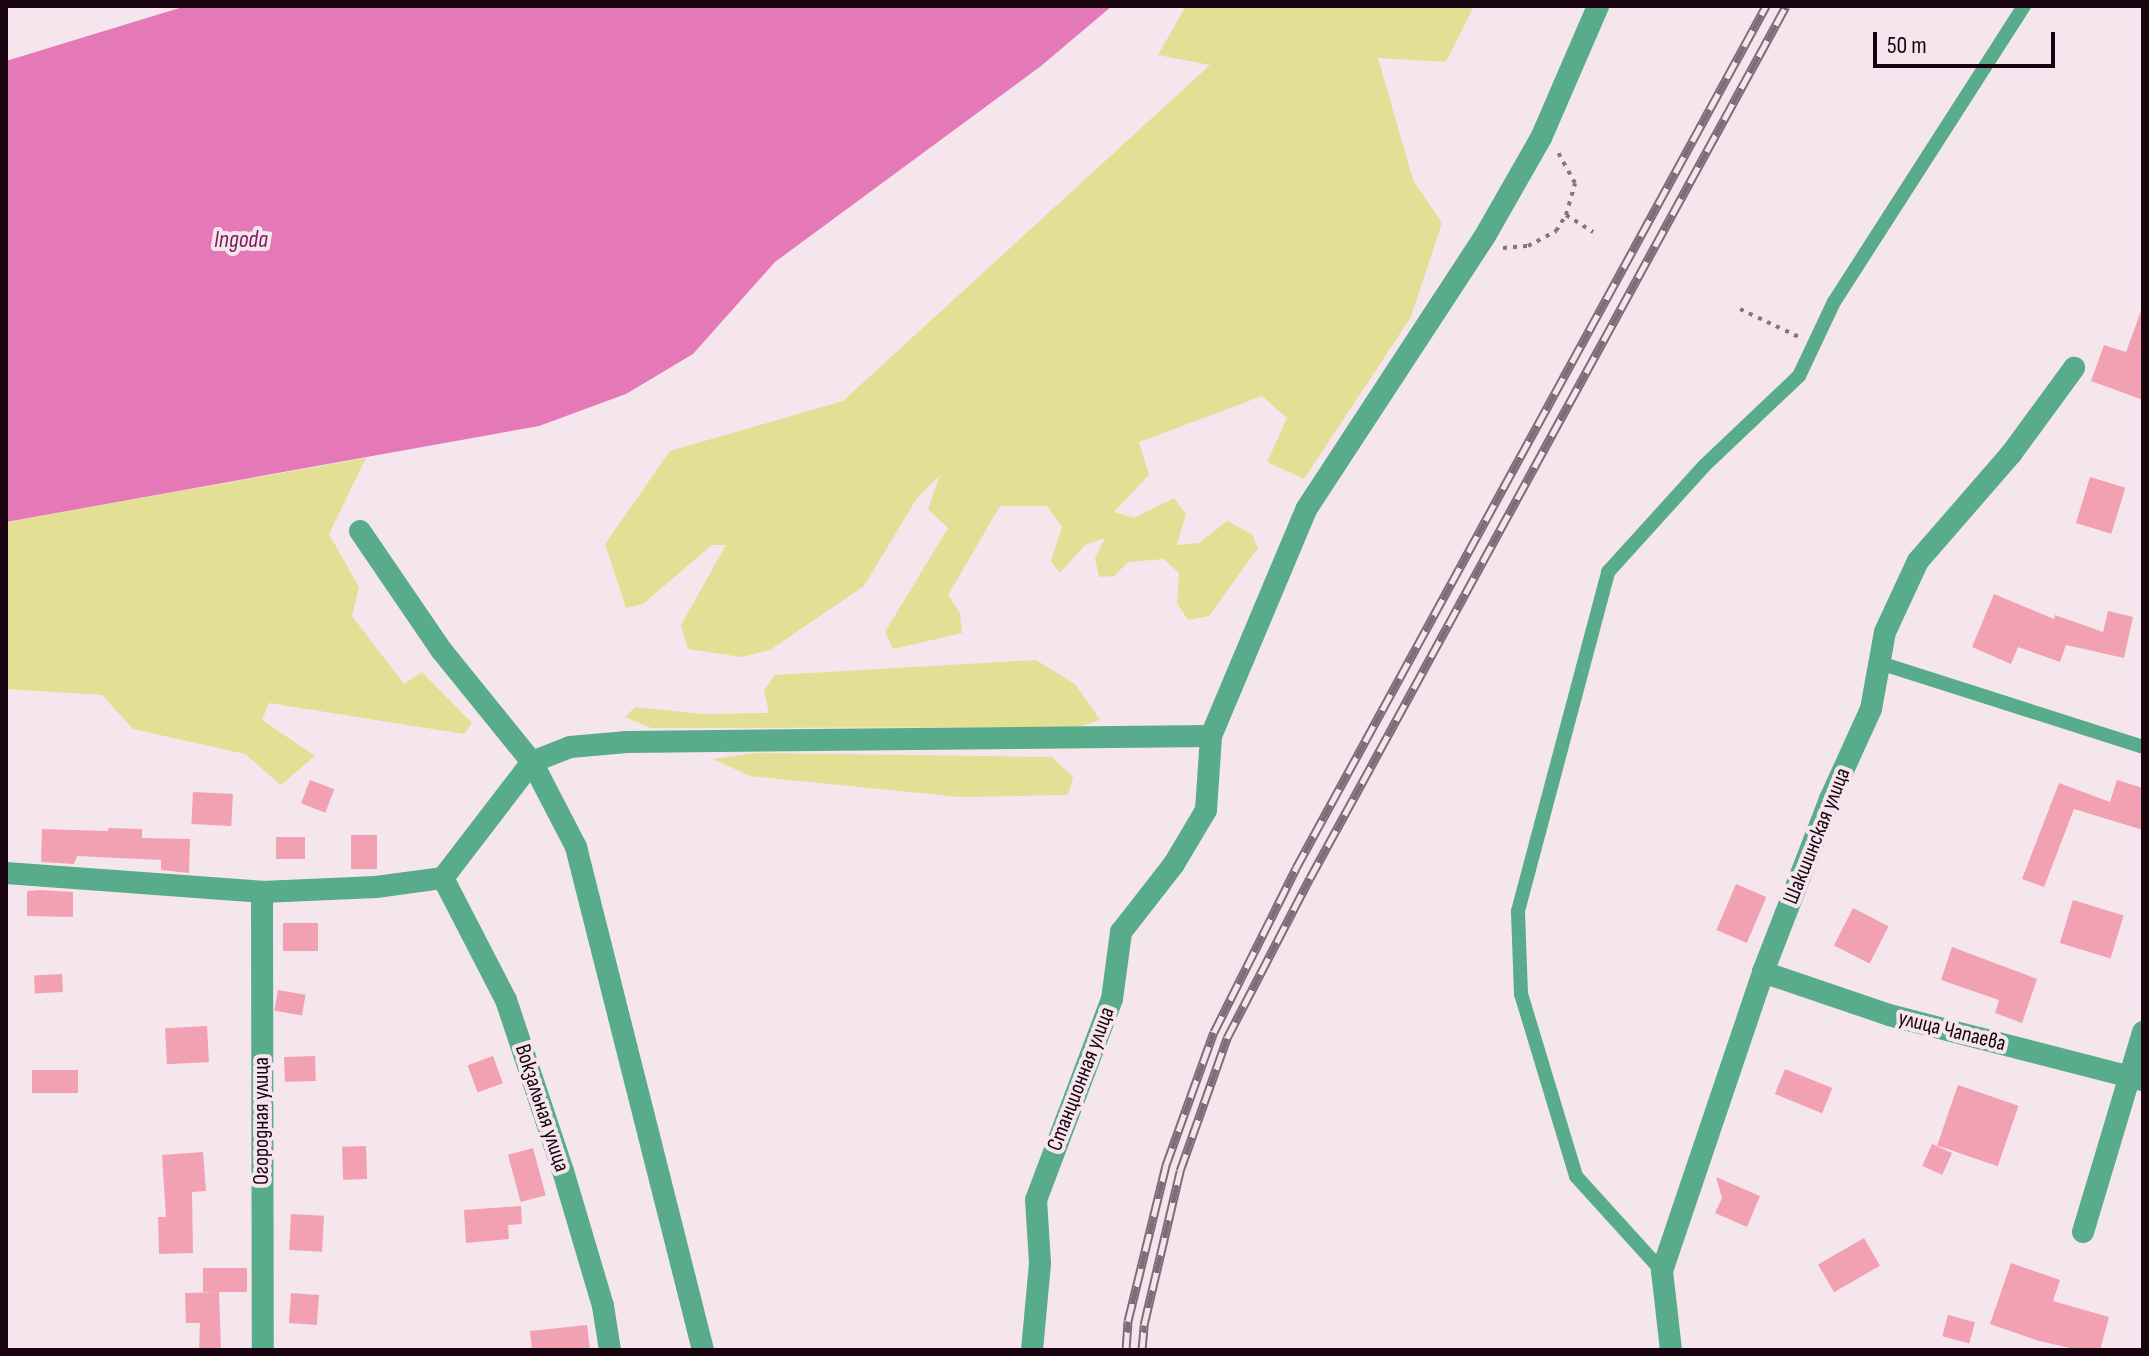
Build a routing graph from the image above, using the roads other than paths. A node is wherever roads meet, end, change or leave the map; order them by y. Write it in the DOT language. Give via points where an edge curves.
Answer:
graph roads {
  1 [pos="1598,6"];
  2 [pos="2024,6"];
  3 [pos="2074,368"];
  4 [pos="360,531"];
  5 [pos="1880,663"];
  6 [pos="1211,736"];
  7 [pos="2143,747"];
  8 [pos="532,762"];
  9 [pos="6,873"];
  10 [pos="443,878"];
  11 [pos="262,892"];
  12 [pos="1763,972"];
  13 [pos="2143,1032"];
  14 [pos="2136,1078"];
  15 [pos="2083,1232"];
  16 [pos="1662,1271"];
  17 [pos="263,1350"];
  18 [pos="610,1350"];
  19 [pos="703,1350"];
  20 [pos="1032,1350"];
  21 [pos="1671,1350"];
  1 -- 6 [label="street, Станционная улица" via="1541,138 1476,249 1307,508"];
  2 -- 16 [label="lane" via="1834,302 1799,376 1704,466 1608,572 1518,911 1521,994 1576,1176"];
  3 -- 5 [label="street, Шакшинская улица" via="2011,454 1918,561 1885,632"];
  4 -- 8 [label="street" via="442,651"];
  5 -- 7 [label="lane"];
  5 -- 12 [label="street, Шакшинская улица" via="1871,709"];
  6 -- 8 [label="street" via="627,742 570,747"];
  6 -- 20 [label="street, Станционная улица" via="1206,810 1174,864 1121,932 1112,999 1036,1200 1040,1263"];
  8 -- 10 [label="street"];
  8 -- 19 [label="street" via="576,847"];
  9 -- 11 [label="street"];
  10 -- 11 [label="street"];
  10 -- 18 [label="street, Вокзальная улица" via="506,1000 563,1171 603,1306"];
  11 -- 17 [label="street, Огородная улица"];
  12 -- 14 [label="street, улица Чапаева" via="1889,1015"];
  12 -- 16 [label="street, Шакшинская улица"];
  13 -- 14 [label="street"];
  14 -- 15 [label="street"];
  16 -- 21 [label="street, Шакшинская улица"];
}
